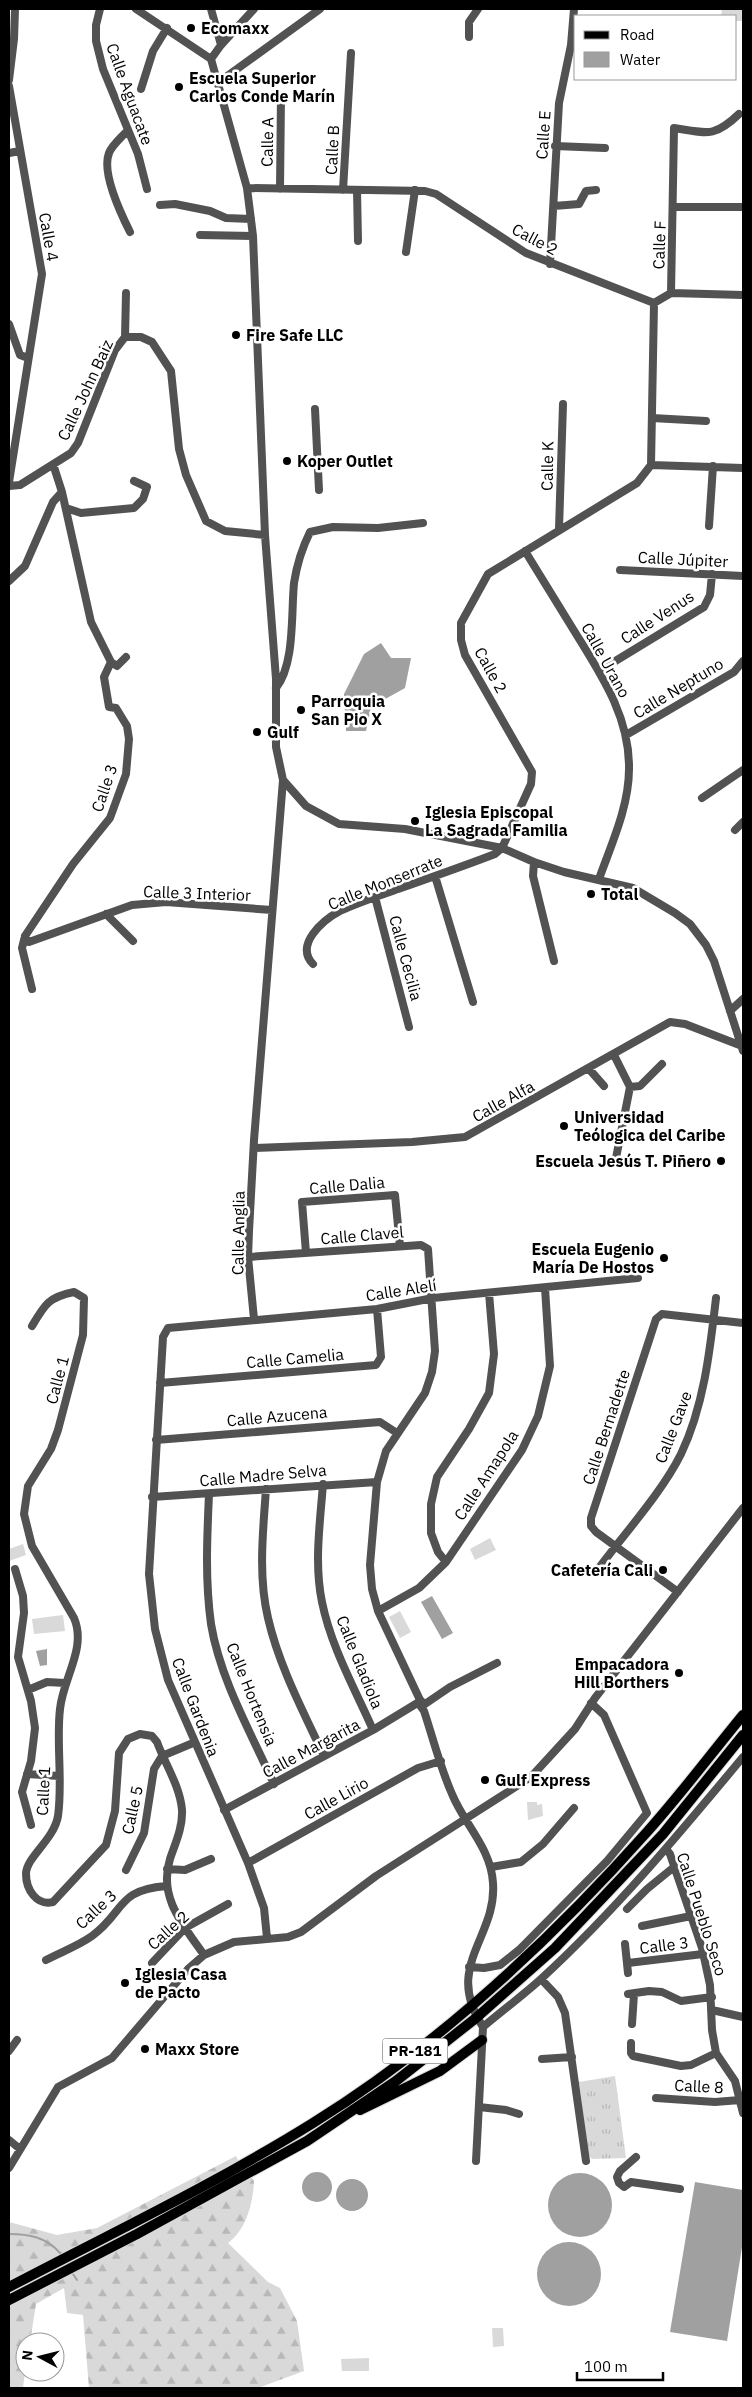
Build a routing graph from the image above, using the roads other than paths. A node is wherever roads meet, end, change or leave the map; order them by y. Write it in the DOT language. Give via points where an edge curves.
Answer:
graph roads {
  1 [pos="15,9"];
  2 [pos="100,9"];
  3 [pos="136,9"];
  4 [pos="211,9"];
  5 [pos="254,9"];
  6 [pos="320,9"];
  7 [pos="478,9"];
  8 [pos="574,9"];
  9 [pos="167,28"];
  10 [pos="469,37"];
  11 [pos="12,39"];
  12 [pos="221,45"];
  13 [pos="351,53"];
  14 [pos="211,59"];
  15 [pos="9,80"];
  16 [pos="219,82"];
  17 [pos="9,86"];
  18 [pos="141,89"];
  19 [pos="281,95"];
  20 [pos="739,114"];
  21 [pos="127,131"];
  22 [pos="555,146"];
  23 [pos="605,148"];
  24 [pos="20,151"];
  25 [pos="9,152"];
  26 [pos="247,188"];
  27 [pos="147,189"];
  28 [pos="280,189"];
  29 [pos="344,190"];
  30 [pos="357,190"];
  31 [pos="415,190"];
  32 [pos="596,190"];
  33 [pos="160,205"];
  34 [pos="554,206"];
  35 [pos="674,207"];
  36 [pos="743,207"];
  37 [pos="251,219"];
  38 [pos="130,232"];
  39 [pos="200,235"];
  40 [pos="253,236"];
  41 [pos="358,240"];
  42 [pos="406,252"];
  43 [pos="550,264"];
  44 [pos="126,292"];
  45 [pos="671,293"];
  46 [pos="743,295"];
  47 [pos="654,303"];
  48 [pos="9,324"];
  49 [pos="125,337"];
  50 [pos="28,358"];
  51 [pos="563,404"];
  52 [pos="315,409"];
  53 [pos="652,418"];
  54 [pos="706,420"];
  55 [pos="53,464"];
  56 [pos="652,465"];
  57 [pos="712,466"];
  58 [pos="743,468"];
  59 [pos="134,481"];
  60 [pos="9,482"];
  61 [pos="9,486"];
  62 [pos="319,490"];
  63 [pos="62,492"];
  64 [pos="66,508"];
  65 [pos="423,522"];
  66 [pos="709,526"];
  67 [pos="559,529"];
  68 [pos="265,535"];
  69 [pos="525,552"];
  70 [pos="620,570"];
  71 [pos="712,574"];
  72 [pos="743,576"];
  73 [pos="9,581"];
  74 [pos="126,657"];
  75 [pos="110,662"];
  76 [pos="743,662"];
  77 [pos="599,671"];
  78 [pos="276,688"];
  79 [pos="626,735"];
  80 [pos="743,770"];
  81 [pos="283,780"];
  82 [pos="702,798"];
  83 [pos="743,822"];
  84 [pos="735,830"];
  85 [pos="502,848"];
  86 [pos="534,862"];
  87 [pos="435,876"];
  88 [pos="599,879"];
  89 [pos="376,897"];
  90 [pos="272,910"];
  91 [pos="106,914"];
  92 [pos="25,936"];
  93 [pos="133,941"];
  94 [pos="554,961"];
  95 [pos="313,964"];
  96 [pos="32,988"];
  97 [pos="743,999"];
  98 [pos="473,1002"];
  99 [pos="730,1011"];
  100 [pos="409,1027"];
  101 [pos="743,1048"];
  102 [pos="614,1055"];
  103 [pos="662,1064"];
  104 [pos="589,1069"];
  105 [pos="604,1086"];
  106 [pos="630,1087"];
  107 [pos="255,1148"];
  108 [pos="616,1158"];
  109 [pos="400,1246"];
  110 [pos="306,1254"];
  111 [pos="248,1257"];
  112 [pos="638,1278"];
  113 [pos="545,1288"];
  114 [pos="489,1293"];
  115 [pos="433,1298"];
  116 [pos="716,1298"];
  117 [pos="377,1309"];
  118 [pos="254,1319"];
  119 [pos="714,1320"];
  120 [pos="743,1323"];
  121 [pos="32,1326"];
  122 [pos="168,1328"];
  123 [pos="160,1383"];
  124 [pos="397,1433"];
  125 [pos="156,1440"];
  126 [pos="377,1482"];
  127 [pos="322,1484"];
  128 [pos="266,1488"];
  129 [pos="209,1494"];
  130 [pos="152,1497"];
  131 [pos="743,1508"];
  132 [pos="615,1545"];
  133 [pos="446,1562"];
  134 [pos="15,1569"];
  135 [pos="596,1572"];
  136 [pos="678,1592"];
  137 [pos="378,1611"];
  138 [pos="496,1663"];
  139 [pos="65,1683"];
  140 [pos="28,1690"];
  141 [pos="591,1703"];
  142 [pos="423,1705"];
  143 [pos="743,1715"];
  144 [pos="373,1730"];
  145 [pos="743,1735"];
  146 [pos="194,1743"];
  147 [pos="162,1756"];
  148 [pos="324,1756"];
  149 [pos="743,1757"];
  150 [pos="441,1761"];
  151 [pos="27,1774"];
  152 [pos="59,1776"];
  153 [pos="274,1784"];
  154 [pos="574,1808"];
  155 [pos="224,1810"];
  156 [pos="465,1819"];
  157 [pos="31,1825"];
  158 [pos="666,1849"];
  159 [pos="211,1858"];
  160 [pos="248,1863"];
  161 [pos="491,1867"];
  162 [pos="674,1867"];
  163 [pos="167,1869"];
  164 [pos="126,1870"];
  165 [pos="166,1886"];
  166 [pos="228,1904"];
  167 [pos="627,1909"];
  168 [pos="691,1916"];
  169 [pos="642,1926"];
  170 [pos="185,1928"];
  171 [pos="267,1938"];
  172 [pos="625,1944"];
  173 [pos="703,1954"];
  174 [pos="204,1955"];
  175 [pos="46,1960"];
  176 [pos="152,1963"];
  177 [pos="628,1963"];
  178 [pos="469,1967"];
  179 [pos="628,1973"];
  180 [pos="541,1979"];
  181 [pos="712,1997"];
  182 [pos="473,2005"];
  183 [pos="712,2010"];
  184 [pos="743,2017"];
  185 [pos="476,2018"];
  186 [pos="632,2024"];
  187 [pos="483,2027"];
  188 [pos="17,2040"];
  189 [pos="482,2040"];
  190 [pos="631,2043"];
  191 [pos="9,2051"];
  192 [pos="716,2053"];
  193 [pos="572,2057"];
  194 [pos="542,2059"];
  195 [pos="656,2098"];
  196 [pos="740,2100"];
  197 [pos="479,2107"];
  198 [pos="743,2113"];
  199 [pos="519,2114"];
  200 [pos="343,2116"];
  201 [pos="9,2140"];
  202 [pos="20,2149"];
  203 [pos="636,2157"];
  204 [pos="476,2161"];
  205 [pos="586,2161"];
  206 [pos="9,2168"];
  207 [pos="680,2189"];
  208 [pos="9,2288"];
  209 [pos="9,2300"];
  1 -- 11 [label="street"];
  2 -- 21 [label="street, Calle Aguacate" via="96,42"];
  3 -- 9 [label="street"];
  4 -- 12 [label="street"];
  5 -- 12 [label="street"];
  6 -- 16 [label="street"];
  7 -- 10 [label="street" via="469,22"];
  8 -- 22 [label="street, Calle E"];
  9 -- 14 [label="street"];
  9 -- 18 [label="street" via="153,51"];
  11 -- 15 [label="street"];
  12 -- 14 [label="street"];
  13 -- 29 [label="street, Calle B"];
  14 -- 16 [label="street"];
  16 -- 26 [label="street"];
  17 -- 24 [label="street, Calle 4"];
  19 -- 28 [label="street, Calle A"];
  20 -- 35 [label="street" via="720,130 704,132 674,128"];
  21 -- 27 [label="street, Calle Aguacate" via="138,154"];
  21 -- 38 [label="street" via="109,152 108,160 112,196"];
  22 -- 23 [label="street"];
  22 -- 34 [label="street, Calle E"];
  24 -- 25 [label="street"];
  24 -- 50 [label="street, Calle 4" via="42,274"];
  26 -- 28 [label="street, Calle 2"];
  26 -- 37 [label="street"];
  28 -- 29 [label="street, Calle 2"];
  29 -- 30 [label="street, Calle 2"];
  30 -- 31 [label="street, Calle 2"];
  30 -- 41 [label="street"];
  31 -- 42 [label="street"];
  31 -- 43 [label="street, Calle 2" via="436,194 526,253"];
  32 -- 34 [label="street" via="586,191 578,204"];
  33 -- 37 [label="street" via="175,204 210,211 226,218"];
  34 -- 43 [label="street, Calle E"];
  35 -- 36 [label="street, Calle F"];
  35 -- 45 [label="street, Calle F"];
  37 -- 40 [label="street"];
  39 -- 40 [label="street"];
  40 -- 68 [label="street"];
  43 -- 47 [label="street, Calle 2"];
  44 -- 49 [label="street"];
  45 -- 46 [label="street"];
  45 -- 47 [label="street"];
  47 -- 53 [label="street"];
  48 -- 50 [label="street" via="20,355"];
  49 -- 55 [label="street, Calle John Baiz" via="115,350 78,443 71,453"];
  49 -- 68 [label="street, Calle John Baiz" via="141,337 152,342 171,371 179,449 186,475 206,521 225,531"];
  50 -- 60 [label="street, Calle 4"];
  51 -- 67 [label="street, Calle K"];
  52 -- 62 [label="street"];
  53 -- 54 [label="street"];
  53 -- 56 [label="street"];
  55 -- 61 [label="street, Calle John Baiz" via="20,485"];
  55 -- 63 [label="street"];
  56 -- 57 [label="street"];
  56 -- 67 [label="street, Calle 2" via="637,483"];
  57 -- 58 [label="street"];
  57 -- 66 [label="street"];
  59 -- 64 [label="street" via="146,487 143,499 134,508 81,513"];
  63 -- 64 [label="street"];
  63 -- 73 [label="street" via="53,502 25,566"];
  64 -- 75 [label="street" via="91,622"];
  65 -- 78 [label="street" via="378,528 333,527 310,532 300,552 294,582 290,645 283,679"];
  67 -- 69 [label="street, Calle 2"];
  68 -- 78 [label="street"];
  69 -- 77 [label="street, Calle Urano"];
  69 -- 85 [label="street, Calle 2" via="488,574 461,623 465,655 532,772 531,784"];
  70 -- 71 [label="street, Calle Júpiter"];
  71 -- 72 [label="street, Calle Júpiter"];
  71 -- 77 [label="street, Calle Venus" via="710,596 704,607"];
  74 -- 75 [label="street" via="116,666"];
  75 -- 92 [label="street, Calle 3" via="104,677 106,693 109,707 116,708 127,726 126,774 110,818 73,864"];
  76 -- 79 [label="street, Calle Neptuno" via="734,672"];
  77 -- 79 [label="street, Calle Urano" via="616,702"];
  78 -- 81 [label="street" via="276,747"];
  79 -- 88 [label="street, Calle Urano" via="629,769 626,796"];
  80 -- 82 [label="street"];
  81 -- 85 [label="street" via="306,806 339,824 405,828"];
  81 -- 90 [label="street"];
  83 -- 84 [label="street"];
  85 -- 86 [label="street"];
  85 -- 87 [label="street, Calle Monserrate" via="495,854"];
  86 -- 88 [label="street"];
  86 -- 94 [label="street" via="533,876"];
  87 -- 89 [label="street, Calle Monserrate"];
  87 -- 98 [label="street"];
  88 -- 99 [label="street" via="633,888 690,924 714,962"];
  89 -- 95 [label="street, Calle Monserrate" via="339,911 315,930 307,949 308,959"];
  89 -- 100 [label="street, Calle Cecilia"];
  90 -- 91 [label="street, Calle 3 Interior" via="166,902 132,905"];
  90 -- 107 [label="street"];
  91 -- 92 [label="street, Calle 3 Interior" via="29,942"];
  91 -- 93 [label="street"];
  92 -- 96 [label="street" via="22,948"];
  97 -- 99 [label="street"];
  99 -- 101 [label="street"];
  101 -- 102 [label="street, Calle Alfa" via="685,1024 670,1022"];
  102 -- 104 [label="street, Calle Alfa"];
  102 -- 106 [label="street"];
  103 -- 106 [label="street" via="640,1086"];
  104 -- 105 [label="street"];
  104 -- 107 [label="street, Calle Alfa" via="465,1137"];
  106 -- 108 [label="street"];
  107 -- 111 [label="street, Calle Anglia"];
  109 -- 110 [label="street, Calle Clavel"];
  109 -- 110 [label="street, Calle Dalia" via="395,1195 302,1202"];
  109 -- 115 [label="street, Calle Clavel" via="421,1245 428,1249"];
  110 -- 111 [label="street, Calle Clavel"];
  111 -- 118 [label="street, Calle Anglia"];
  112 -- 113 [label="street, Calle Alelí"];
  113 -- 114 [label="street, Calle Alelí"];
  113 -- 133 [label="street, Calle Amapola" via="550,1366 538,1416 522,1450"];
  114 -- 115 [label="street, Calle Alelí"];
  114 -- 133 [label="street" via="494,1354 490,1393 437,1477 432,1504 431,1533 438,1552"];
  115 -- 117 [label="street, Calle Alelí"];
  115 -- 124 [label="street" via="435,1351 429,1385"];
  116 -- 119 [label="street, Calle Gave"];
  117 -- 118 [label="street, Calle Alelí"];
  117 -- 123 [label="street, Calle Camelia" via="381,1357 376,1365"];
  118 -- 122 [label="street, Calle Alelí"];
  119 -- 120 [label="street, Calle Bernadette"];
  119 -- 132 [label="street, Calle Gave" via="705,1384 682,1453 669,1476"];
  119 -- 132 [label="street, Calle Bernadette" via="662,1314 656,1318 591,1518 591,1526 596,1532"];
  121 -- 139 [label="street, Calle 1" via="44,1306 56,1295 74,1292 84,1298 83,1334 58,1430 51,1449 28,1486 25,1508 32,1546 79,1630 79,1643"];
  122 -- 123 [label="street, Calle Gardenia" via="163,1336"];
  123 -- 125 [label="street, Calle Gardenia"];
  124 -- 125 [label="street, Calle Azucena" via="380,1422"];
  124 -- 126 [label="street" via="386,1451"];
  125 -- 130 [label="street, Calle Gardenia"];
  126 -- 127 [label="street, Calle Madre Selva"];
  126 -- 137 [label="street" via="370,1565"];
  127 -- 128 [label="street, Calle Madre Selva"];
  127 -- 144 [label="street, Calle Gladiola" via="318,1566 322,1602 335,1644"];
  128 -- 129 [label="street, Calle Madre Selva"];
  128 -- 148 [label="street" via="262,1563 268,1617 283,1666"];
  129 -- 130 [label="street, Calle Madre Selva"];
  129 -- 153 [label="street, Calle Hortensia" via="206,1569 212,1626 226,1676"];
  130 -- 146 [label="street, Calle Gardenia" via="149,1574 155,1629 168,1680"];
  131 -- 136 [label="street"];
  132 -- 135 [label="street, Calle Gave"];
  132 -- 136 [label="street, Calle Bernadette"];
  133 -- 137 [label="street, Calle Amapola" via="419,1588"];
  134 -- 140 [label="street" via="24,1596 18,1657"];
  136 -- 141 [label="street"];
  137 -- 142 [label="street" via="415,1690 423,1693"];
  138 -- 142 [label="street"];
  139 -- 140 [label="street" via="47,1682"];
  139 -- 152 [label="street, Calle 1" via="60,1709"];
  140 -- 151 [label="street" via="34,1728"];
  141 -- 156 [label="street" via="575,1730 531,1777"];
  141 -- 178 [label="street" via="604,1715 647,1813 607,1861 519,1950 500,1965"];
  142 -- 144 [label="street, Calle Margarita"];
  142 -- 150 [label="street"];
  143 -- 182 [label="main road, PR-181" via="648,1831 586,1898 520,1964"];
  144 -- 148 [label="street, Calle Margarita"];
  145 -- 185 [label="main road, PR-181" via="663,1834 609,1893 555,1948"];
  146 -- 147 [label="street"];
  146 -- 155 [label="street, Calle Gardenia"];
  147 -- 152 [label="street, Calle 1" via="152,1736 140,1734 128,1739 118,1753 115,1811 106,1845 85,1865 61,1896 45,1904 38,1901 28,1888 26,1876 28,1864 51,1835 58,1817"];
  147 -- 163 [label="street, Calle 1" via="177,1789 182,1811 180,1829"];
  147 -- 164 [label="street, Calle 5" via="154,1769 144,1833"];
  148 -- 153 [label="street, Calle Margarita"];
  149 -- 158 [label="street"];
  150 -- 156 [label="street"];
  150 -- 160 [label="street, Calle Lirio" via="418,1768"];
  151 -- 152 [label="street"];
  151 -- 157 [label="street" via="22,1792"];
  153 -- 155 [label="street, Calle Margarita"];
  154 -- 161 [label="street" via="543,1844 521,1862"];
  155 -- 160 [label="street, Calle Gardenia"];
  156 -- 161 [label="street"];
  156 -- 171 [label="street" via="376,1876 301,1932 288,1937"];
  158 -- 162 [label="street, Calle Pueblo Seco"];
  158 -- 180 [label="street"];
  159 -- 163 [label="street" via="185,1870"];
  160 -- 171 [label="street, Calle Gardenia" via="264,1908"];
  161 -- 178 [label="street" via="492,1908"];
  162 -- 167 [label="street"];
  162 -- 168 [label="street, Calle Pueblo Seco"];
  163 -- 165 [label="street, Calle 1"];
  165 -- 170 [label="street, Calle 1" via="171,1906"];
  165 -- 175 [label="street, Calle 3" via="146,1888 132,1894 92,1936"];
  166 -- 170 [label="street, Calle 2"];
  168 -- 169 [label="street"];
  168 -- 173 [label="street, Calle Pueblo Seco"];
  170 -- 174 [label="street, Calle 1"];
  170 -- 176 [label="street, Calle 2"];
  171 -- 174 [label="street" via="234,1942"];
  172 -- 177 [label="street"];
  173 -- 177 [label="street, Calle 3"];
  173 -- 181 [label="street, Calle Pueblo Seco"];
  174 -- 202 [label="street" via="188,1969 112,2058 58,2087"];
  177 -- 179 [label="street"];
  178 -- 182 [label="street" via="468,1983"];
  180 -- 187 [label="street"];
  180 -- 193 [label="street" via="558,1997"];
  181 -- 183 [label="street, Calle Pueblo Seco"];
  181 -- 186 [label="street" via="681,2000 662,1992 631,1994"];
  182 -- 185 [label="street"];
  182 -- 208 [label="main road, PR-181" via="312,2124"];
  183 -- 184 [label="street"];
  183 -- 192 [label="street, Calle Pueblo Seco"];
  185 -- 187 [label="street"];
  185 -- 200 [label="main road, PR-181"];
  187 -- 189 [label="street"];
  188 -- 191 [label="street"];
  189 -- 197 [label="street"];
  189 -- 200 [label="main road" via="440,2071 404,2091"];
  190 -- 192 [label="street" via="633,2056 681,2066 691,2065"];
  192 -- 196 [label="street, Calle Pueblo Seco" via="735,2081"];
  193 -- 194 [label="street"];
  193 -- 205 [label="street"];
  195 -- 196 [label="street, Calle 8" via="715,2102"];
  196 -- 198 [label="street"];
  197 -- 199 [label="street"];
  197 -- 204 [label="street"];
  200 -- 209 [label="main road, PR-181" via="307,2141 223,2188"];
  201 -- 202 [label="street"];
  202 -- 206 [label="street"];
  203 -- 207 [label="street" via="617,2177 624,2187 632,2182"];
}
